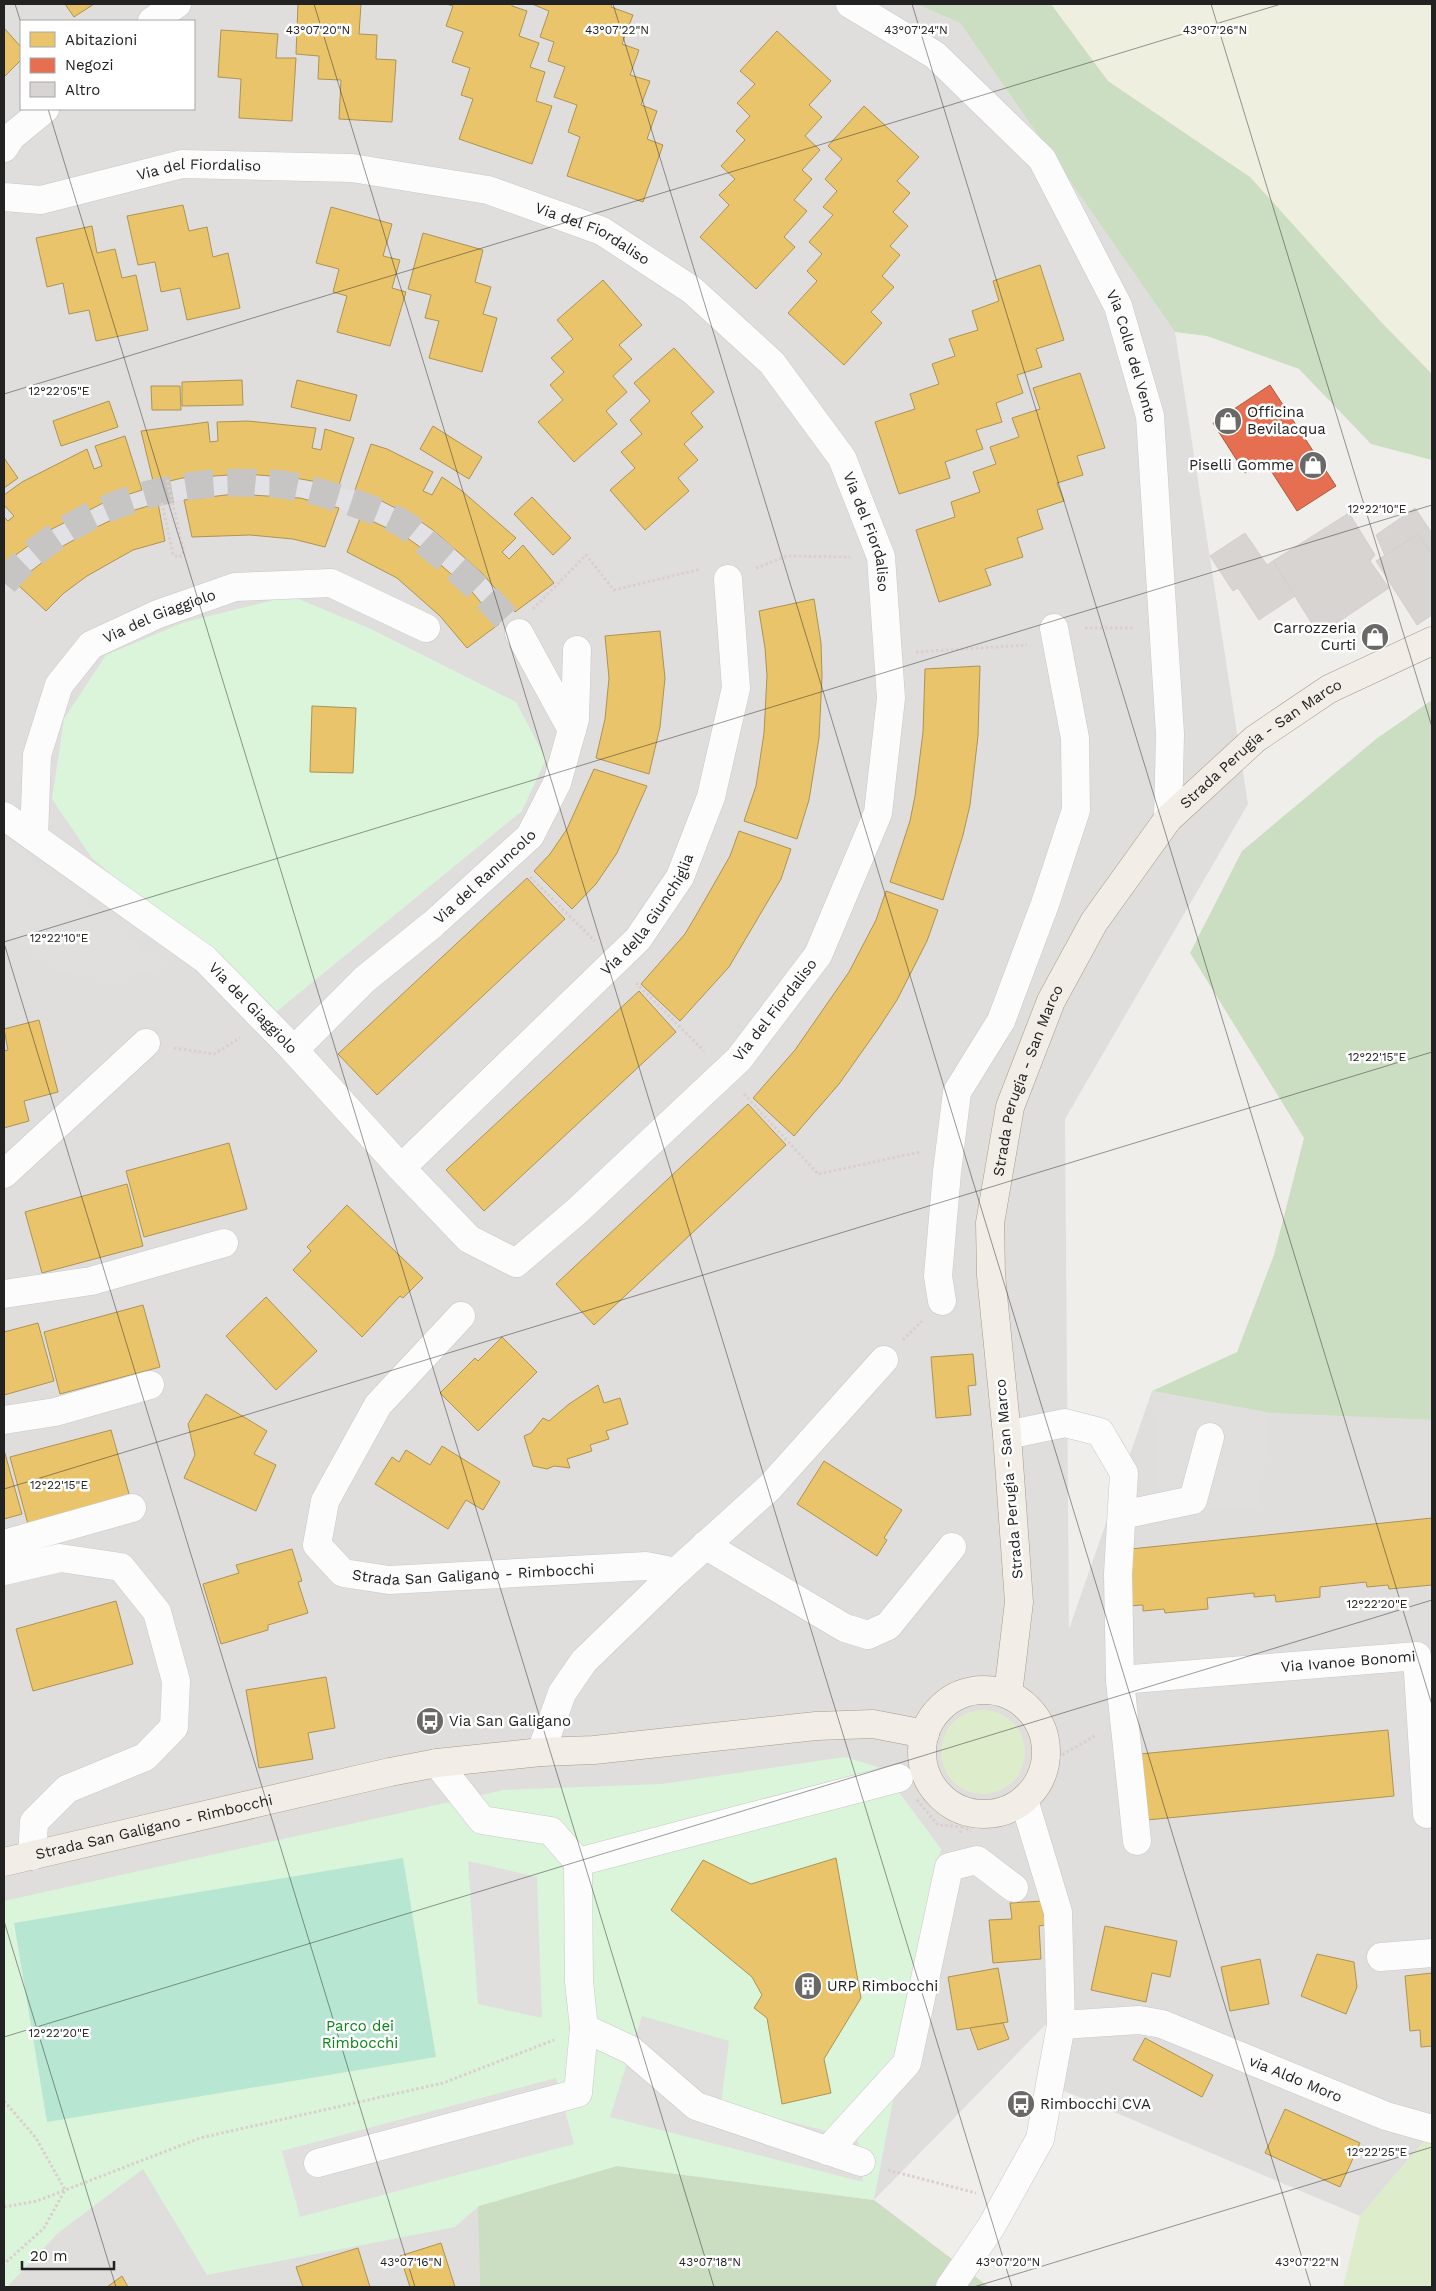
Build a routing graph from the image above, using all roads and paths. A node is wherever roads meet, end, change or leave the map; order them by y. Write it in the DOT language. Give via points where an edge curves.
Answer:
graph roads {
  1 [pos="177,4"];
  2 [pos="850,4"];
  3 [pos="153,20"];
  4 [pos="44,110"];
  5 [pos="4,148"];
  6 [pos="4,198"];
  7 [pos="167,480"];
  8 [pos="162,503"];
  9 [pos="880,557"];
  10 [pos="728,579"];
  11 [pos="525,623"];
  12 [pos="426,628"];
  13 [pos="1054,628"];
  14 [pos="1164,628"];
  15 [pos="1432,640"];
  16 [pos="577,650"];
  17 [pos="888,654"];
  18 [pos="572,730"];
  19 [pos="4,816"];
  20 [pos="1168,819"];
  21 [pos="34,837"];
  22 [pos="508,855"];
  23 [pos="616,961"];
  24 [pos="266,1022"];
  25 [pos="146,1044"];
  26 [pos="294,1050"];
  27 [pos="724,1073"];
  28 [pos="951,1146"];
  29 [pos="401,1168"];
  30 [pos="4,1174"];
  31 [pos="224,1243"];
  32 [pos="4,1294"];
  33 [pos="942,1301"];
  34 [pos="461,1316"];
  35 [pos="884,1360"];
  36 [pos="150,1385"];
  37 [pos="4,1420"];
  38 [pos="1007,1435"];
  39 [pos="1210,1437"];
  40 [pos="132,1508"];
  41 [pos="1122,1515"];
  42 [pos="4,1544"];
  43 [pos="705,1544"];
  44 [pos="952,1547"];
  45 [pos="4,1572"];
  46 [pos="676,1572"];
  47 [pos="1120,1680"];
  48 [pos="1008,1694"];
  49 [pos="1125,1719"];
  50 [pos="925,1734"];
  51 [pos="541,1752"];
  52 [pos="437,1763"];
  53 [pos="1045,1765"];
  54 [pos="899,1778"];
  55 [pos="1024,1800"];
  56 [pos="1427,1814"];
  57 [pos="962,1827"];
  58 [pos="1137,1841"];
  59 [pos="32,1856"];
  60 [pos="4,1862"];
  61 [pos="578,1862"];
  62 [pos="1014,1888"];
  63 [pos="1432,1953"];
  64 [pos="1380,1957"];
  65 [pos="1061,2025"];
  66 [pos="584,2028"];
  67 [pos="4,2101"];
  68 [pos="1432,2129"];
  69 [pos="827,2150"];
  70 [pos="861,2162"];
  71 [pos="318,2163"];
  72 [pos="65,2190"];
  73 [pos="982,2195"];
  74 [pos="4,2208"];
  75 [pos="4,2264"];
  76 [pos="950,2287"];
  1 -- 3 [label="street"];
  2 -- 14 [label="street, Via Colle del Vento" via="935,55 1042,159 1118,306 1150,416"];
  4 -- 5 [label="street" via="11,137"];
  6 -- 9 [label="street, Via del Fiordaliso" via="41,200 182,164 352,168 488,190 602,231 692,290 772,363 842,458"];
  7 -- 8 [label="path, bridge" via="183,548 183,555 178,557 173,555"];
  9 -- 10 [label="path" via="787,556"];
  9 -- 17 [label="street, Via del Fiordaliso"];
  10 -- 11 [label="path" via="699,569 614,590 586,555"];
  10 -- 23 [label="street, Via della Giunchiglia" via="736,688 711,797 680,877 638,939"];
  11 -- 18 [label="street"];
  12 -- 21 [label="street, Via del Giaggiolo" via="331,583 236,587 158,614 91,645 59,685 36,755"];
  13 -- 14 [label="path"];
  13 -- 17 [label="path" via="1036,645"];
  13 -- 28 [label="street" via="1075,738 1076,810 1001,1021 958,1092"];
  14 -- 20 [label="street, Via Colle del Vento" via="1170,734"];
  15 -- 20 [label="main road, Strada Perugia - San Marco" via="1329,689 1255,739"];
  16 -- 18 [label="street, Via del Ranuncolo"];
  17 -- 27 [label="street, Via del Fiordaliso" via="891,698 878,813 818,955 739,1059"];
  18 -- 22 [label="street, Via del Ranuncolo" via="557,783 548,801 530,836"];
  19 -- 21 [label="street, Via del Giaggiolo"];
  20 -- 38 [label="main road, Strada Perugia - San Marco" via="1094,922 1050,1001 1010,1107 990,1223 991,1275"];
  21 -- 24 [label="street, Via del Giaggiolo" via="205,959"];
  22 -- 23 [label="path"];
  22 -- 26 [label="street, Via del Ranuncolo" via="433,924 365,979"];
  23 -- 27 [label="path"];
  23 -- 29 [label="street, Via della Giunchiglia"];
  24 -- 25 [label="path" via="214,1054"];
  24 -- 26 [label="street, Via del Giaggiolo"];
  25 -- 30 [label="street"];
  26 -- 29 [label="street, Via del Giaggiolo"];
  27 -- 28 [label="path" via="818,1174"];
  27 -- 29 [label="street, Via del Fiordaliso" via="576,1212 516,1263 469,1239"];
  28 -- 33 [label="street" via="938,1276"];
  31 -- 32 [label="street" via="91,1281"];
  34 -- 46 [label="street, Strada San Galigano - Rimbocchi" via="378,1405 325,1501 317,1545 343,1573 389,1580 646,1566"];
  35 -- 43 [label="street" via="770,1487"];
  36 -- 37 [label="street" via="55,1412"];
  38 -- 41 [label="street" via="1066,1423 1100,1432 1124,1473"];
  38 -- 48 [label="main road, Strada Perugia - San Marco" via="1019,1602"];
  39 -- 41 [label="street" via="1192,1500"];
  40 -- 42 [label="street"];
  41 -- 47 [label="street" via="1118,1574"];
  43 -- 44 [label="street" via="845,1628 868,1635 888,1626"];
  43 -- 46 [label="street"];
  45 -- 59 [label="street" via="60,1558 121,1567 156,1612 176,1681 174,1727 145,1757 66,1790 34,1822"];
  46 -- 51 [label="street" via="584,1661 562,1693"];
  47 -- 49 [label="street"];
  47 -- 56 [label="street, Via Ivanoe Bonomi" via="1417,1656"];
  48 -- 50 [label="main road" via="988,1690 968,1692 948,1701 934,1716"];
  48 -- 53 [label="main road" via="1026,1706 1040,1723 1046,1744"];
  49 -- 53 [label="path"];
  49 -- 58 [label="street"];
  50 -- 51 [label="main road, Strada San Galigano - Rimbocchi" via="873,1724 816,1726 594,1750"];
  50 -- 55 [label="main road" via="922,1754 926,1773 936,1790 950,1803 968,1812 988,1814 1007,1810"];
  51 -- 52 [label="main road, Strada San Galigano - Rimbocchi"];
  52 -- 59 [label="main road, Strada San Galigano - Rimbocchi"];
  52 -- 61 [label="street" via="482,1820 551,1831"];
  53 -- 55 [label="main road" via="1037,1784"];
  54 -- 57 [label="path" via="938,1825"];
  54 -- 61 [label="street"];
  55 -- 65 [label="street" via="1058,1912"];
  59 -- 60 [label="main road, Strada San Galigano - Rimbocchi"];
  61 -- 66 [label="street" via="579,1981"];
  62 -- 69 [label="street" via="977,1860 949,1867 907,2063"];
  63 -- 64 [label="street"];
  65 -- 68 [label="street, via Aldo Moro" via="1129,2020 1162,2024 1386,2116"];
  65 -- 76 [label="street" via="1040,2139 991,2227"];
  66 -- 69 [label="street" via="631,2050 696,2106"];
  66 -- 71 [label="street" via="578,2093"];
  66 -- 72 [label="path" via="443,2083 200,2138"];
  67 -- 72 [label="path" via="36,2138"];
  69 -- 70 [label="street"];
  70 -- 73 [label="path"];
  72 -- 74 [label="path" via="37,2201"];
  72 -- 75 [label="path" via="44,2228"];
}
